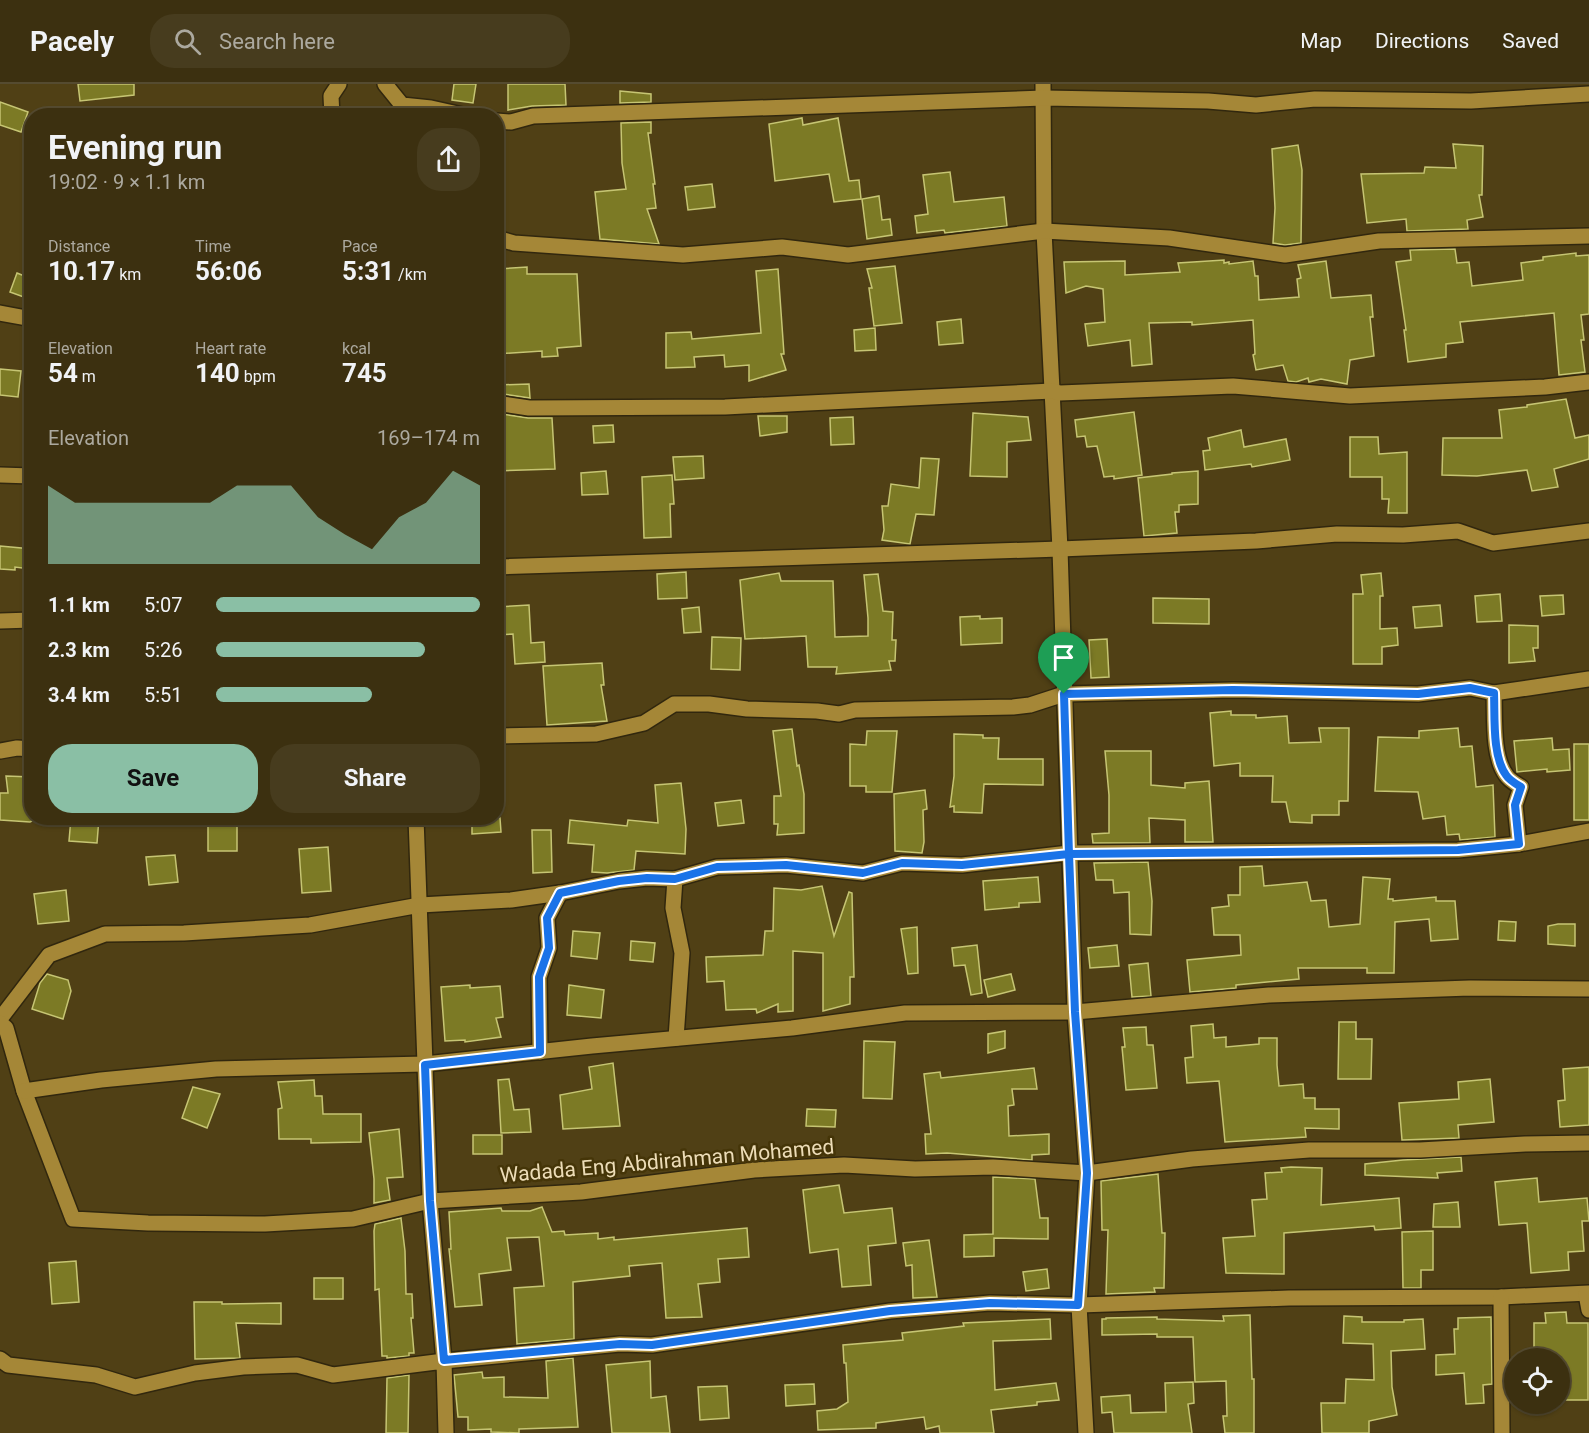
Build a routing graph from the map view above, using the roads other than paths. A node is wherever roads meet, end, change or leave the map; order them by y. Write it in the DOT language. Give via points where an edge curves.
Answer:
graph roads {
  1 [pos="339,84"];
  2 [pos="385,84"];
  3 [pos="1043,91"];
  4 [pos="1589,94"];
  5 [pos="332,108"];
  6 [pos="431,108"];
  7 [pos="504,122"];
  8 [pos="1044,231"];
  9 [pos="1589,236"];
  10 [pos="504,240"];
  11 [pos="0,313"];
  12 [pos="24,318"];
  13 [pos="1589,382"];
  14 [pos="1052,391"];
  15 [pos="504,405"];
  16 [pos="0,475"];
  17 [pos="24,476"];
  18 [pos="1589,531"];
  19 [pos="1060,549"];
  20 [pos="504,567"];
  21 [pos="24,620"];
  22 [pos="0,621"];
  23 [pos="1589,679"];
  24 [pos="1494,693"];
  25 [pos="1064,694"];
  26 [pos="504,736"];
  27 [pos="24,748"];
  28 [pos="0,751"];
  29 [pos="416,825"];
  30 [pos="1589,831"];
  31 [pos="1519,844"];
  32 [pos="1069,854"];
  33 [pos="675,879"];
  34 [pos="560,893"];
  35 [pos="420,904"];
  36 [pos="1589,989"];
  37 [pos="1075,1012"];
  38 [pos="0,1021"];
  39 [pos="676,1038"];
  40 [pos="540,1052"];
  41 [pos="425,1065"];
  42 [pos="24,1091"];
  43 [pos="1589,1143"];
  44 [pos="1087,1173"];
  45 [pos="430,1201"];
  46 [pos="1587,1294"];
  47 [pos="1501,1298"];
  48 [pos="1078,1305"];
  49 [pos="1589,1310"];
  50 [pos="444,1360"];
  51 [pos="3,1364"];
  52 [pos="446,1433"];
  53 [pos="1086,1433"];
  54 [pos="1502,1433"];
  1 -- 5 [label="street" via="331,96"];
  2 -- 6 [label="street" via="402,105"];
  3 -- 4 [label="street" via="1256,105 1316,99 1471,101"];
  3 -- 7 [label="street" via="533,116"];
  3 -- 8 [label="street"];
  8 -- 9 [label="street" via="1169,238 1285,255 1379,241"];
  8 -- 10 [label="street" via="848,255 782,247 683,255"];
  8 -- 14 [label="street"];
  11 -- 12 [label="street"];
  13 -- 14 [label="street" via="1350,396 1233,386"];
  14 -- 15 [label="street" via="725,407"];
  14 -- 19 [label="street"];
  16 -- 17 [label="street"];
  18 -- 19 [label="street" via="1493,543 1458,531"];
  19 -- 20 [label="street"];
  19 -- 25 [label="street"];
  21 -- 22 [label="street"];
  23 -- 24 [label="street"];
  24 -- 25 [label="street" via="1470,688 1418,694 1233,690"];
  24 -- 31 [label="street" via="1500,764 1506,777 1521,787 1515,805"];
  25 -- 26 [label="street" via="1013,707 855,710 838,714 674,704 644,723 596,734"];
  25 -- 32 [label="street"];
  27 -- 28 [label="street"];
  29 -- 35 [label="street"];
  30 -- 31 [label="street"];
  31 -- 32 [label="street" via="1458,850"];
  32 -- 33 [label="street" via="962,865 902,863 863,873 786,865 717,867"];
  32 -- 37 [label="street"];
  33 -- 34 [label="street" via="619,881"];
  33 -- 39 [label="street" via="673,908 682,953"];
  34 -- 35 [label="street" via="511,900"];
  34 -- 40 [label="street" via="547,918 549,948 539,977"];
  35 -- 38 [label="street" via="310,925 105,934 49,955"];
  35 -- 41 [label="street"];
  36 -- 37 [label="street" via="1470,988 1269,995"];
  37 -- 39 [label="street" via="905,1013"];
  37 -- 44 [label="street"];
  38 -- 42 [label="street" via="6,1028"];
  39 -- 40 [label="street"];
  40 -- 41 [label="street"];
  41 -- 42 [label="street" via="216,1069"];
  41 -- 45 [label="street"];
  42 -- 45 [label="street, Wadada Eng Abdirahman Mohamed" via="73,1219 266,1224 353,1219"];
  43 -- 44 [label="street, Wadada Eng Abdirahman Mohamed" via="1309,1150 1192,1159"];
  44 -- 45 [label="street, Wadada Eng Abdirahman Mohamed" via="844,1165 754,1170 581,1192"];
  44 -- 48 [label="street"];
  45 -- 50 [label="street"];
  46 -- 47 [label="street"];
  46 -- 49 [label="street"];
  47 -- 48 [label="street" via="1289,1298"];
  47 -- 54 [label="street"];
  48 -- 50 [label="street" via="990,1303 890,1311 652,1345 620,1344"];
  48 -- 53 [label="street"];
  50 -- 51 [label="street" via="333,1374 297,1365 243,1367 135,1387 96,1376"];
  50 -- 52 [label="street"];
}
